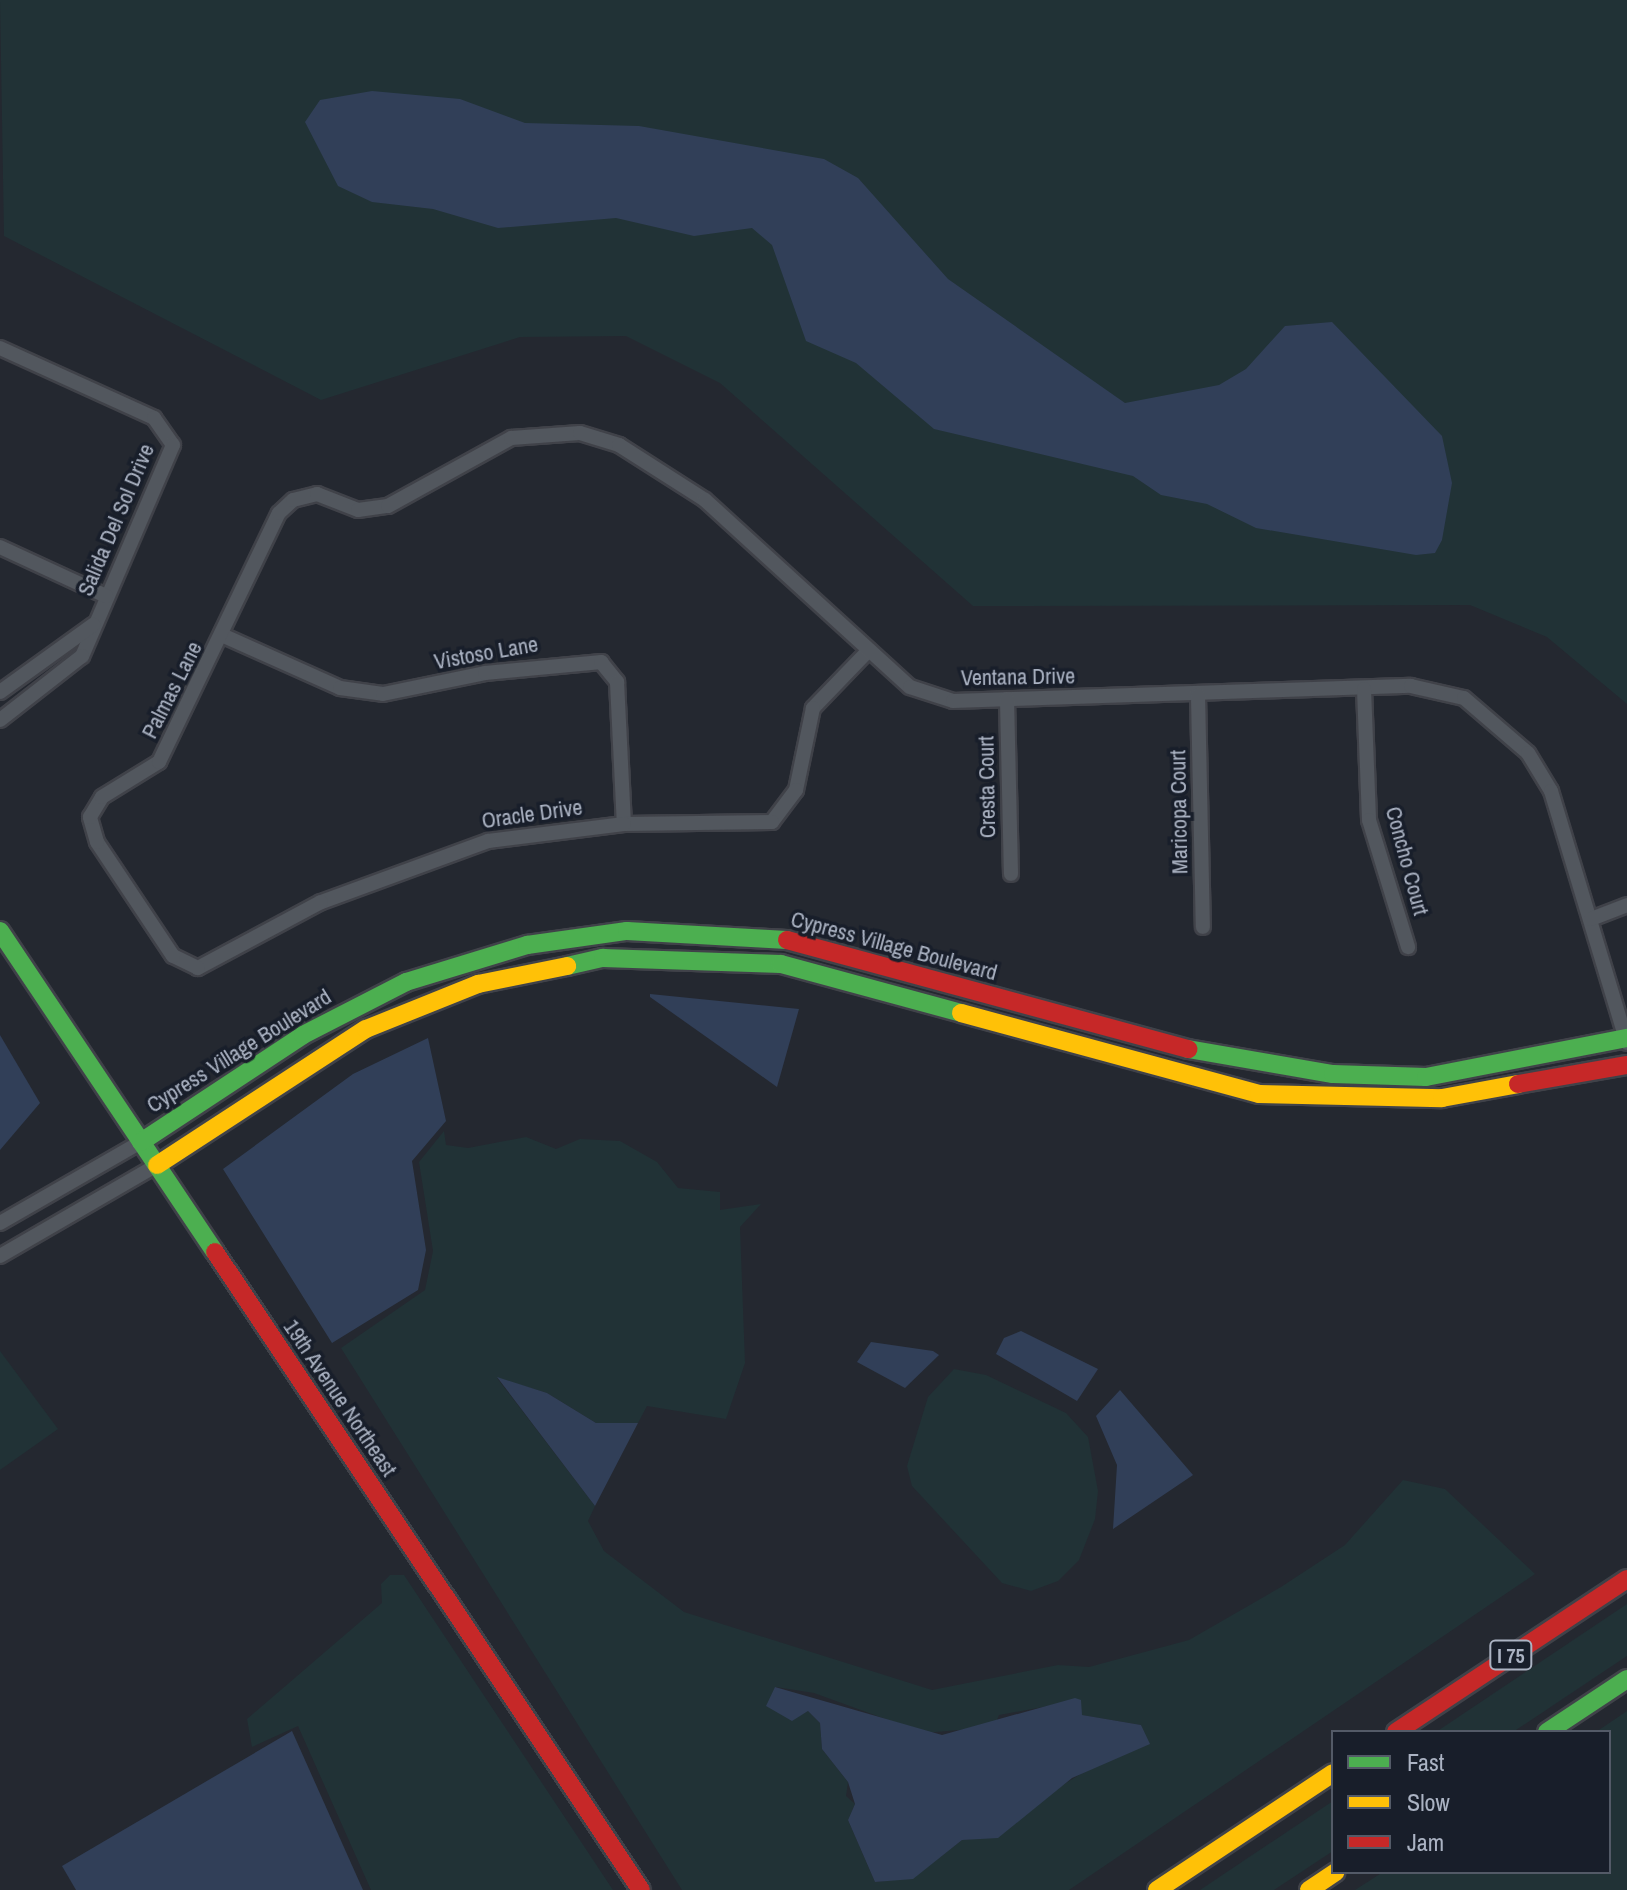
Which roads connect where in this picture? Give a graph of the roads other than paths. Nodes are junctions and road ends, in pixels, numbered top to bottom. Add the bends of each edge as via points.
1 (0, 348) edge
2 (293, 500) joint
3 (0, 547) edge
4 (106, 596) junction
5 (96, 622) junction
6 (224, 636) junction
7 (869, 650) junction
8 (1364, 689) junction
9 (0, 692) edge
10 (1198, 695) junction
11 (1007, 699) junction
12 (3, 713) edge
13 (624, 824) junction
14 (1011, 874) dead end
15 (1627, 905) edge
16 (145, 914) joint
17 (1591, 919) junction
18 (1203, 927) dead end
19 (0, 931) edge
20 (1408, 947) dead end
21 (1627, 1040) edge
22 (1627, 1065) edge
23 (141, 1142) junction
24 (157, 1165) junction
25 (0, 1223) edge
26 (0, 1256) edge
27 (1627, 1579) edge
28 (1627, 1679) edge
29 (1399, 1730) edge
30 (1550, 1730) edge
31 (1331, 1774) edge
32 (1333, 1874) edge
33 (641, 1890) edge
34 (1157, 1890) edge
35 (1309, 1890) edge

1 - 4 street, Salida Del Sol Drive via 154,418 170,435 171,459
2 - 6 street, Palmas Lane via 279,513
2 - 7 street, Ventana Drive via 317,494 358,510 388,506 511,438 580,433 619,445 705,500
3 - 4 street
4 - 5 street, Salida Del Sol Drive
5 - 9 street, Salida Del Sol Drive
5 - 12 street, Salida Del Sol Drive via 82,656
6 - 13 street, Vistoso Lane via 340,688 383,694 485,673 601,662 617,682
6 - 16 street, Palmas Lane via 159,762 102,797 90,817 97,842
7 - 11 street, Ventana Drive via 910,687 953,701
7 - 13 street, Oracle Drive via 813,708 796,790 772,822
8 - 10 street, Ventana Drive
8 - 17 street, Ventana Drive via 1424,689 1464,698 1498,721 1551,791
8 - 20 street, Concho Court via 1369,820
10 - 11 street, Ventana Drive
10 - 18 street, Maricopa Court
11 - 14 street, Cresta Court
13 - 16 street, Oracle Drive via 488,841 406,866 198,968 173,956
15 - 17 street
17 - 21 street, Ventana Drive
19 - 23 main road, 19th Avenue Northeast
21 - 23 main road, Cypress Village Boulevard via 1426,1077 1333,1074 1227,1060 789,940 627,931 527,945 406,982 303,1035
22 - 24 main road via 1442,1098 1259,1094 781,964 603,958 535,968 407,1010 316,1057
23 - 24 main road, 19th Avenue Northeast
23 - 25 street
24 - 26 street
24 - 33 main road, 19th Avenue Northeast
27 - 29 main road, I 75
28 - 30 main road
31 - 34 main road
32 - 35 main road

